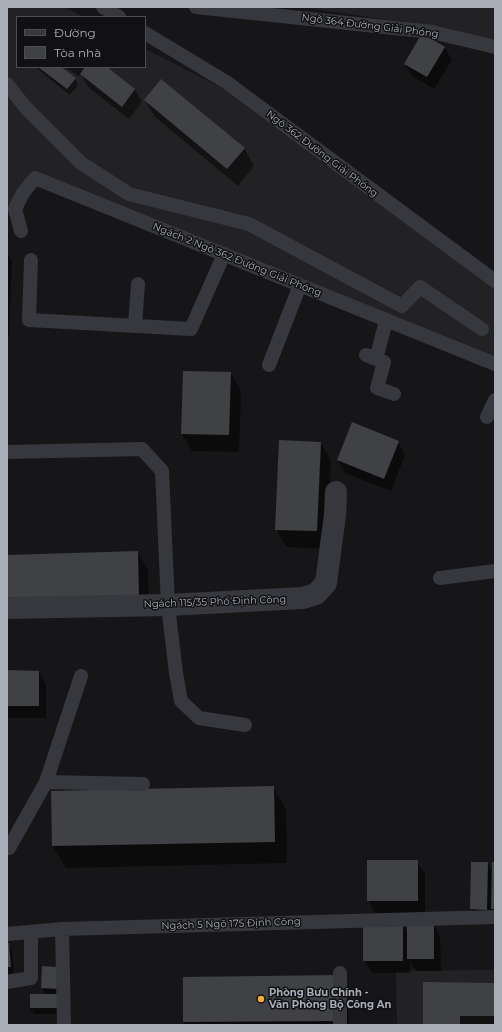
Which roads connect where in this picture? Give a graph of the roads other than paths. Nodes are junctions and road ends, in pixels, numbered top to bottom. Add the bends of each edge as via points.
1 (103, 7) edge
2 (196, 7) edge
3 (118, 16) edge
4 (146, 34) edge
5 (495, 47) edge
6 (7, 84) edge
7 (21, 231) dead end
8 (224, 254) junction
9 (31, 260) dead end
10 (495, 281) edge
11 (138, 284) dead end
12 (300, 285) junction
13 (386, 322) junction
14 (135, 326) junction
15 (482, 329) dead end
16 (495, 364) edge
17 (269, 365) dead end
18 (394, 394) dead end
19 (495, 400) edge
20 (487, 417) dead end
21 (7, 452) edge
22 (336, 492) dead end
23 (495, 571) edge
24 (440, 578) dead end
25 (168, 604) junction
26 (7, 608) edge
27 (81, 676) dead end
28 (245, 725) dead end
29 (46, 782) junction
30 (143, 784) dead end
31 (7, 848) edge
32 (495, 917) edge
33 (62, 929) junction
34 (31, 932) junction
35 (7, 934) edge
36 (340, 973) dead end
37 (7, 982) edge
38 (64, 1025) edge
39 (340, 1025) edge

1 - 3 lane
2 - 5 lane, Ngõ 364 Đường Giải Phóng via 432,32
4 - 10 lane, Ngõ 362 Đường Giải Phóng via 226,82
6 - 15 lane via 26,108 81,164 129,194 249,224 402,306 420,287
7 - 8 lane, Ngách 2 Ngõ 362 Đường Giải Phóng via 15,209 35,178
8 - 12 lane, Ngách 2 Ngõ 362 Đường Giải Phóng
8 - 14 lane via 191,329
9 - 14 lane via 29,320
11 - 14 lane
12 - 13 lane, Ngách 2 Ngõ 362 Đường Giải Phóng
12 - 17 lane
13 - 16 lane, Ngách 2 Ngõ 362 Đường Giải Phóng
13 - 18 lane via 371,357 384,362 377,388
19 - 20 lane
21 - 25 lane via 142,449 162,471
22 - 25 street, Ngách 115/35 Phố Định Công via 326,583 316,594 303,598
23 - 24 lane
25 - 26 street, Ngách 115/35 Phố Định Công
25 - 28 lane via 181,701 199,718
27 - 29 lane
29 - 30 lane
29 - 31 lane
32 - 33 lane, Ngách 5 Ngõ 175 Định Công
33 - 34 lane, Ngách 5 Ngõ 175 Định Công
33 - 38 lane
34 - 35 lane, Ngách 5 Ngõ 175 Định Công
34 - 37 lane via 31,978
36 - 39 lane

